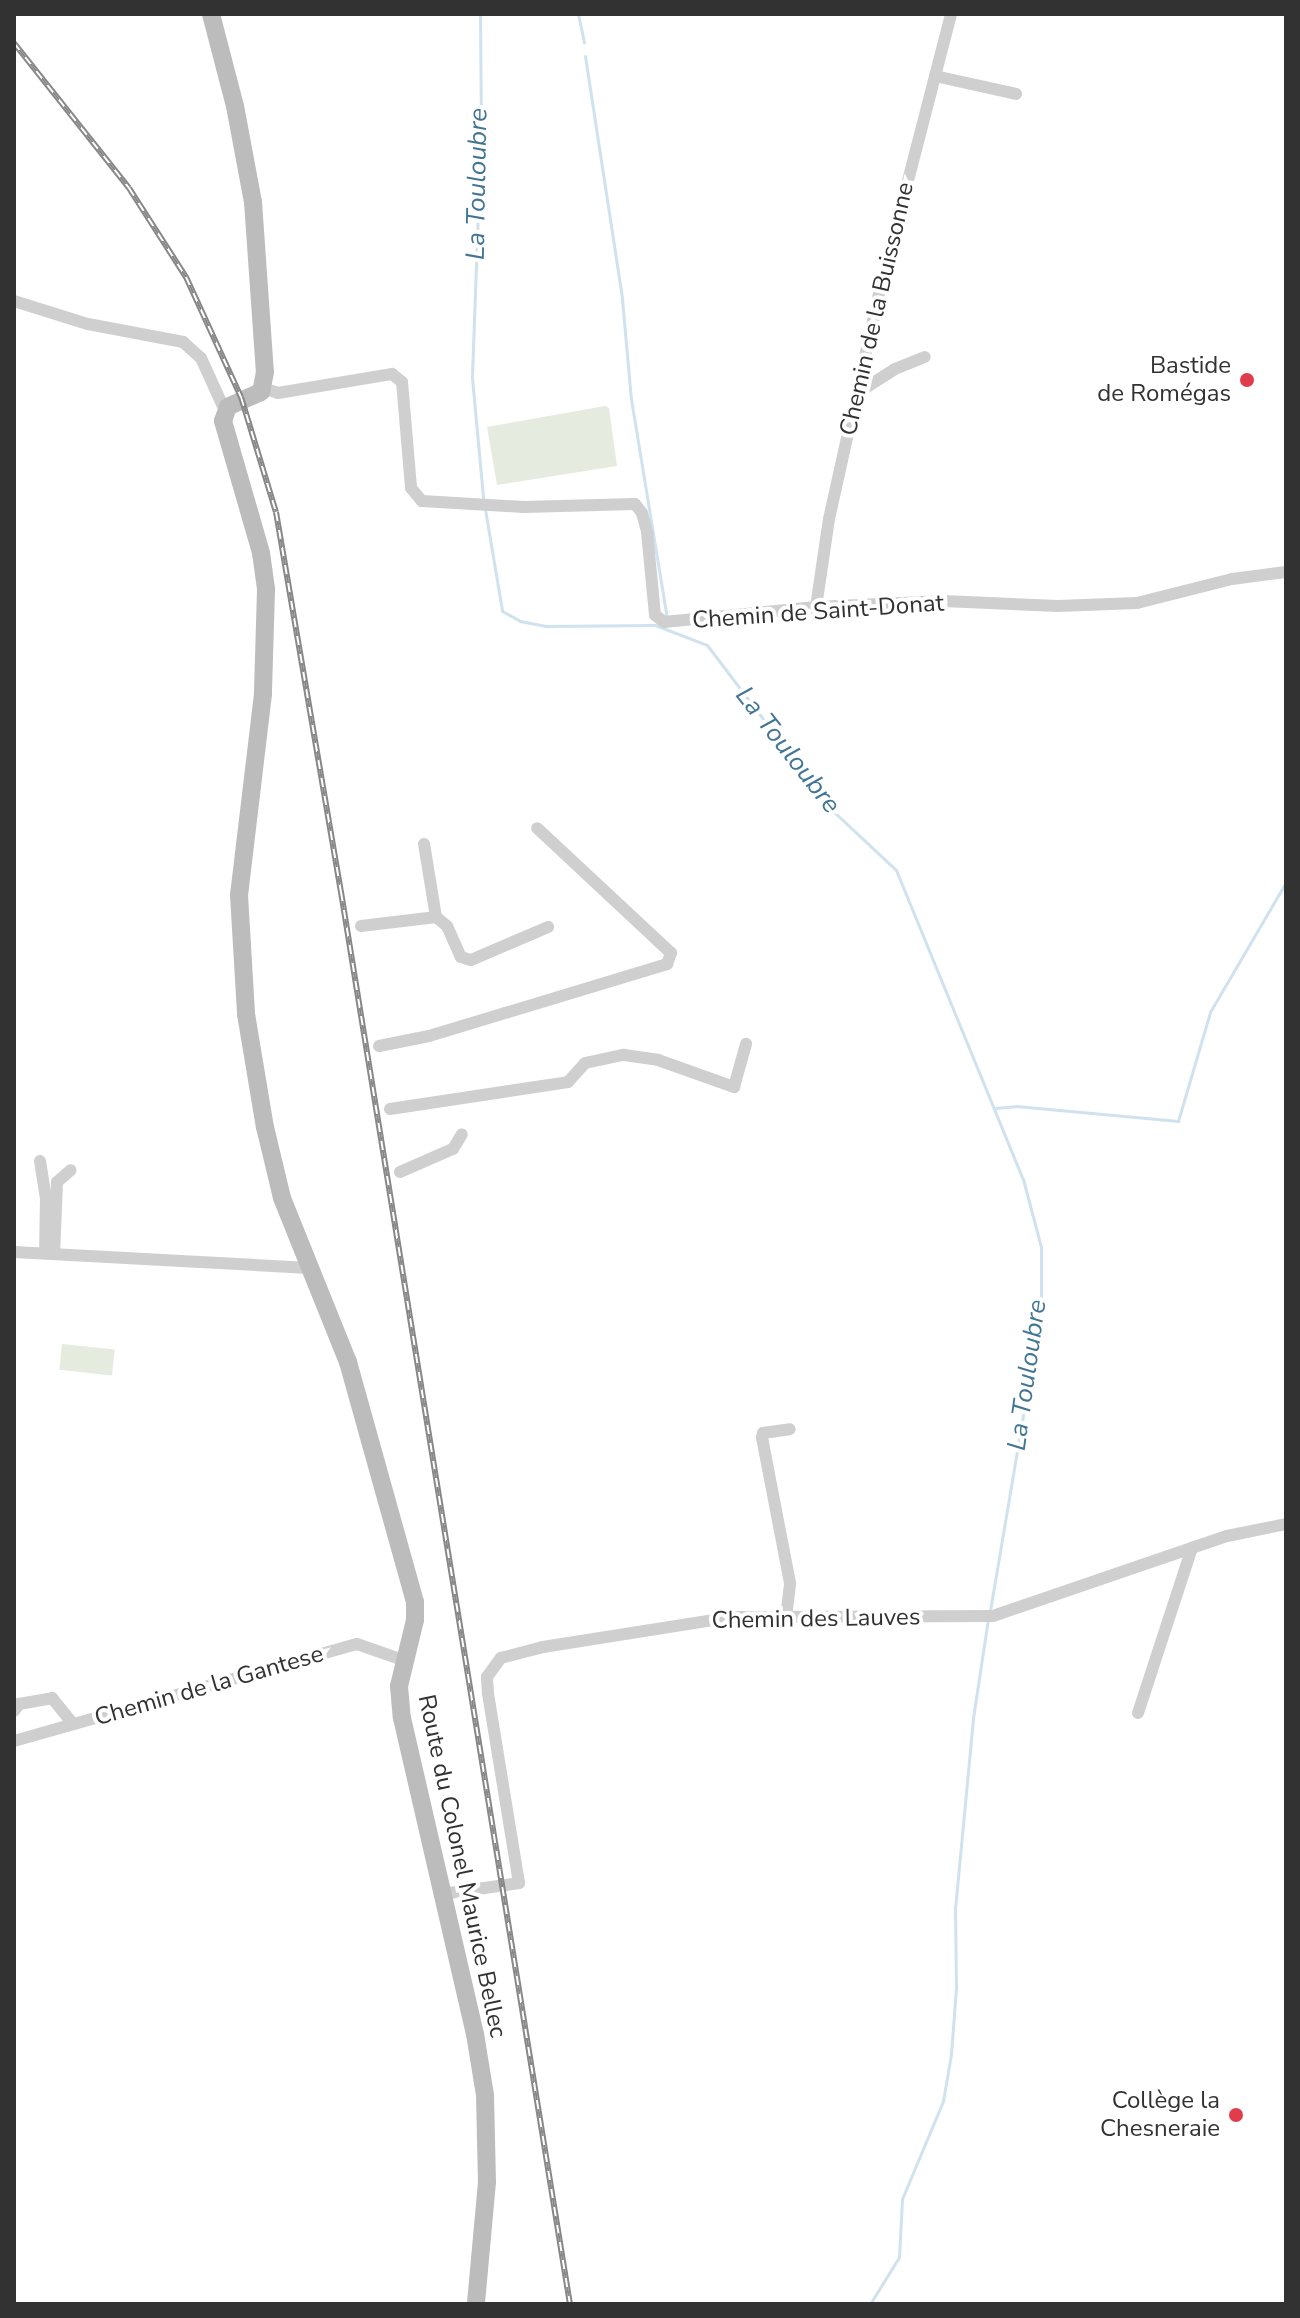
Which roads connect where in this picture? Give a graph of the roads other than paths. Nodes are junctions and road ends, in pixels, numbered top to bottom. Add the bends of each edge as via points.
1 (211, 14) edge
2 (951, 14) edge
3 (935, 76) junction
4 (1016, 94) dead end
5 (14, 301) edge
6 (925, 357) dead end
7 (263, 388) junction
8 (856, 394) junction
9 (225, 411) junction
10 (1286, 572) edge
11 (816, 607) junction
12 (537, 828) dead end
13 (424, 844) dead end
14 (436, 917) junction
15 (361, 926) dead end
16 (548, 927) dead end
17 (746, 1044) dead end
18 (379, 1046) dead end
19 (390, 1109) dead end
20 (462, 1134) dead end
21 (40, 1161) dead end
22 (71, 1170) dead end
23 (400, 1172) dead end
24 (14, 1252) edge
25 (50, 1254) junction
26 (309, 1268) junction
27 (790, 1429) dead end
28 (1286, 1524) edge
29 (1192, 1548) junction
30 (786, 1617) junction
31 (403, 1660) junction
32 (14, 1711) edge
33 (1138, 1713) dead end
34 (73, 1724) junction
35 (14, 1741) edge
36 (442, 1894) junction
37 (476, 2304) edge

1 - 7 main road via 253,202
2 - 3 street, Chemin de la Buissonne
3 - 4 street
3 - 8 street, Chemin de la Buissonne
5 - 9 street via 88,324 183,342 201,358
6 - 8 street
7 - 9 main road
7 - 11 street, Chemin de Saint-Donat via 278,393 392,374 402,382 411,488 422,501 524,507 635,504 647,532 655,615 664,622
8 - 11 street, Chemin de la Buissonne
9 - 26 main road, Route du Colonel Maurice Bellec via 223,421 261,553 266,590 264,683 239,895 243,987 275,1174
10 - 11 street, Chemin de Saint-Donat via 1232,579 1137,603 943,601
12 - 18 street via 671,953 667,964 429,1036
13 - 14 street
14 - 15 street
14 - 16 street via 447,926 461,957 471,960
17 - 19 street via 734,1087 658,1060 624,1055 585,1063 568,1082
20 - 23 street via 453,1149
21 - 25 street
22 - 25 street via 57,1182
24 - 25 street
25 - 26 street
26 - 31 main road, Route du Colonel Maurice Bellec via 348,1362 413,1591 416,1612
27 - 30 street via 763,1433 762,1438 790,1583
28 - 29 street, Chemin des Lauves
29 - 30 street, Chemin des Lauves via 988,1616
29 - 33 street
30 - 36 street, Chemin des Lauves via 732,1617 501,1658 487,1677 488,1693 519,1883
31 - 34 street, Chemin de la Gantese via 357,1644
31 - 36 main road, Route du Colonel Maurice Bellec via 402,1718
32 - 34 street via 19,1704 52,1698
34 - 35 street, Chemin de la Gantese
36 - 37 main road, Route du Colonel Maurice Bellec via 485,2095 487,2182

